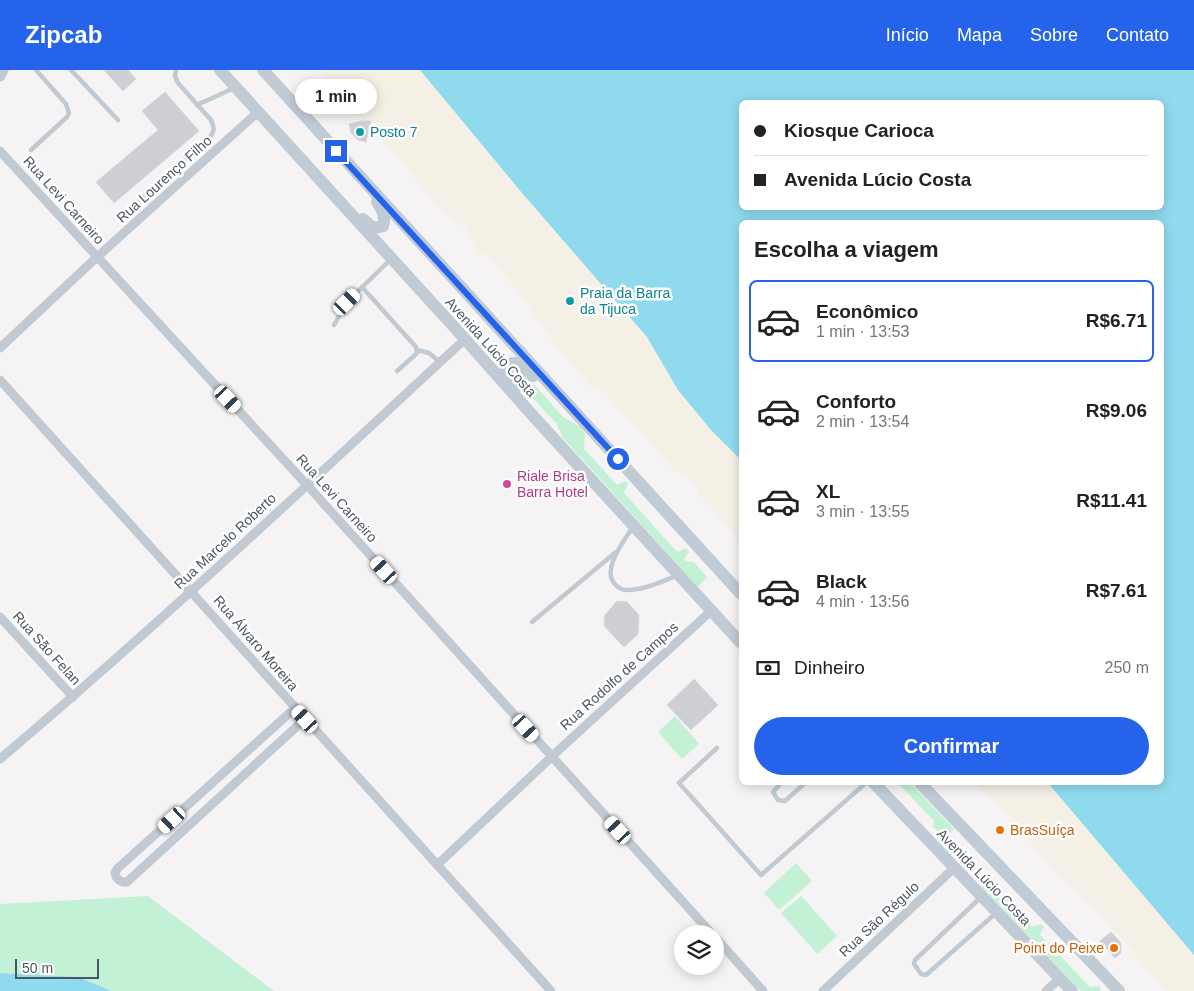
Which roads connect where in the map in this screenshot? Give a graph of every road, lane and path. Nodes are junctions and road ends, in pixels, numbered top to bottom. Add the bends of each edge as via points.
1 (3, 70) edge
2 (36, 70) edge
3 (71, 70) edge
4 (176, 70) edge
5 (220, 70) edge
6 (263, 70) edge
7 (0, 76) edge
8 (236, 87) junction
9 (197, 105) junction
10 (258, 112) junction
11 (118, 120) dead end
12 (31, 150) dead end
13 (0, 151) edge
14 (361, 179) junction
15 (337, 199) junction
16 (123, 216) dead end
17 (97, 257) junction
18 (391, 259) junction
19 (362, 287) junction
20 (334, 325) dead end
21 (466, 339) junction
22 (0, 348) edge
23 (417, 350) junction
24 (440, 362) junction
25 (397, 371) dead end
26 (0, 380) edge
27 (566, 402) junction
28 (534, 417) junction
29 (307, 485) junction
30 (634, 526) junction
31 (617, 551) junction
32 (678, 575) junction
33 (192, 591) junction
34 (739, 592) edge
35 (711, 612) junction
36 (0, 617) edge
37 (532, 622) dead end
38 (739, 641) edge
39 (73, 697) junction
40 (295, 708) junction
41 (305, 719) junction
42 (717, 748) dead end
43 (552, 756) junction
44 (0, 759) edge
45 (779, 785) edge
46 (802, 785) edge
47 (864, 785) edge
48 (876, 785) edge
49 (923, 785) edge
50 (437, 865) junction
51 (954, 868) junction
52 (982, 897) junction
53 (997, 912) junction
54 (704, 925) edge
55 (724, 947) edge
56 (1060, 978) junction
57 (551, 991) edge
58 (763, 991) edge
59 (823, 991) edge
60 (1046, 991) edge
61 (1072, 991) edge
62 (1118, 991) edge

1 - 7 street
2 - 12 lane via 66,104 69,113
3 - 11 lane
4 - 9 lane via 178,83
5 - 8 main road, Avenida Lúcio Costa
6 - 14 main road, Avenida Lúcio Costa
8 - 9 lane
8 - 10 main road, Avenida Lúcio Costa
9 - 16 lane via 214,126 212,135
10 - 15 main road, Avenida Lúcio Costa
10 - 17 street, Rua Lourenço Filho
13 - 17 street, Rua Levi Carneiro
14 - 15 main road via 383,213 383,226 373,228
14 - 27 main road, Avenida Lúcio Costa
15 - 18 main road, Avenida Lúcio Costa
17 - 22 street, Rua Lourenço Filho
17 - 29 street, Rua Levi Carneiro
18 - 19 lane
18 - 21 main road, Avenida Lúcio Costa
19 - 20 lane via 344,305
19 - 23 lane
21 - 24 street, Rua Marcelo Roberto
21 - 28 main road, Avenida Lúcio Costa
23 - 24 lane via 429,353
23 - 25 lane
24 - 29 street, Rua Marcelo Roberto
26 - 33 street, Rua Álvaro Moreira
27 - 28 main road via 514,362 506,369 507,374
27 - 34 main road, Avenida Lúcio Costa
28 - 30 main road, Avenida Lúcio Costa
29 - 33 street, Rua Marcelo Roberto
29 - 43 street, Rua Levi Carneiro
30 - 31 lane
30 - 32 main road, Avenida Lúcio Costa
31 - 32 lane via 610,570 612,581 618,587 626,590 645,588
31 - 37 lane
32 - 35 main road, Avenida Lúcio Costa
33 - 39 street, Rua Marcelo Roberto
33 - 40 street, Rua Álvaro Moreira
35 - 38 main road, Avenida Lúcio Costa
35 - 43 street, Rua Rodolfo de Campos
36 - 39 street, Rua São Felan
39 - 44 street, Rua Marcelo Roberto
40 - 41 street, Rua Álvaro Moreira
40 - 41 street via 117,869 118,879 130,880
41 - 50 street, Rua Álvaro Moreira
42 - 47 lane via 679,783 761,875
43 - 50 street, Rua Rodolfo de Campos
43 - 54 street, Rua Levi Carneiro
45 - 46 lane via 773,792 778,800 785,801
48 - 51 main road, Avenida Lúcio Costa
49 - 62 main road, Avenida Lúcio Costa
50 - 57 street, Rua Álvaro Moreira
51 - 52 main road, Avenida Lúcio Costa
51 - 59 street, Rua São Régulo
52 - 53 main road, Avenida Lúcio Costa
52 - 53 lane via 915,960 921,974 926,975
53 - 56 main road, Avenida Lúcio Costa
55 - 58 street
56 - 60 street
56 - 61 main road, Avenida Lúcio Costa

